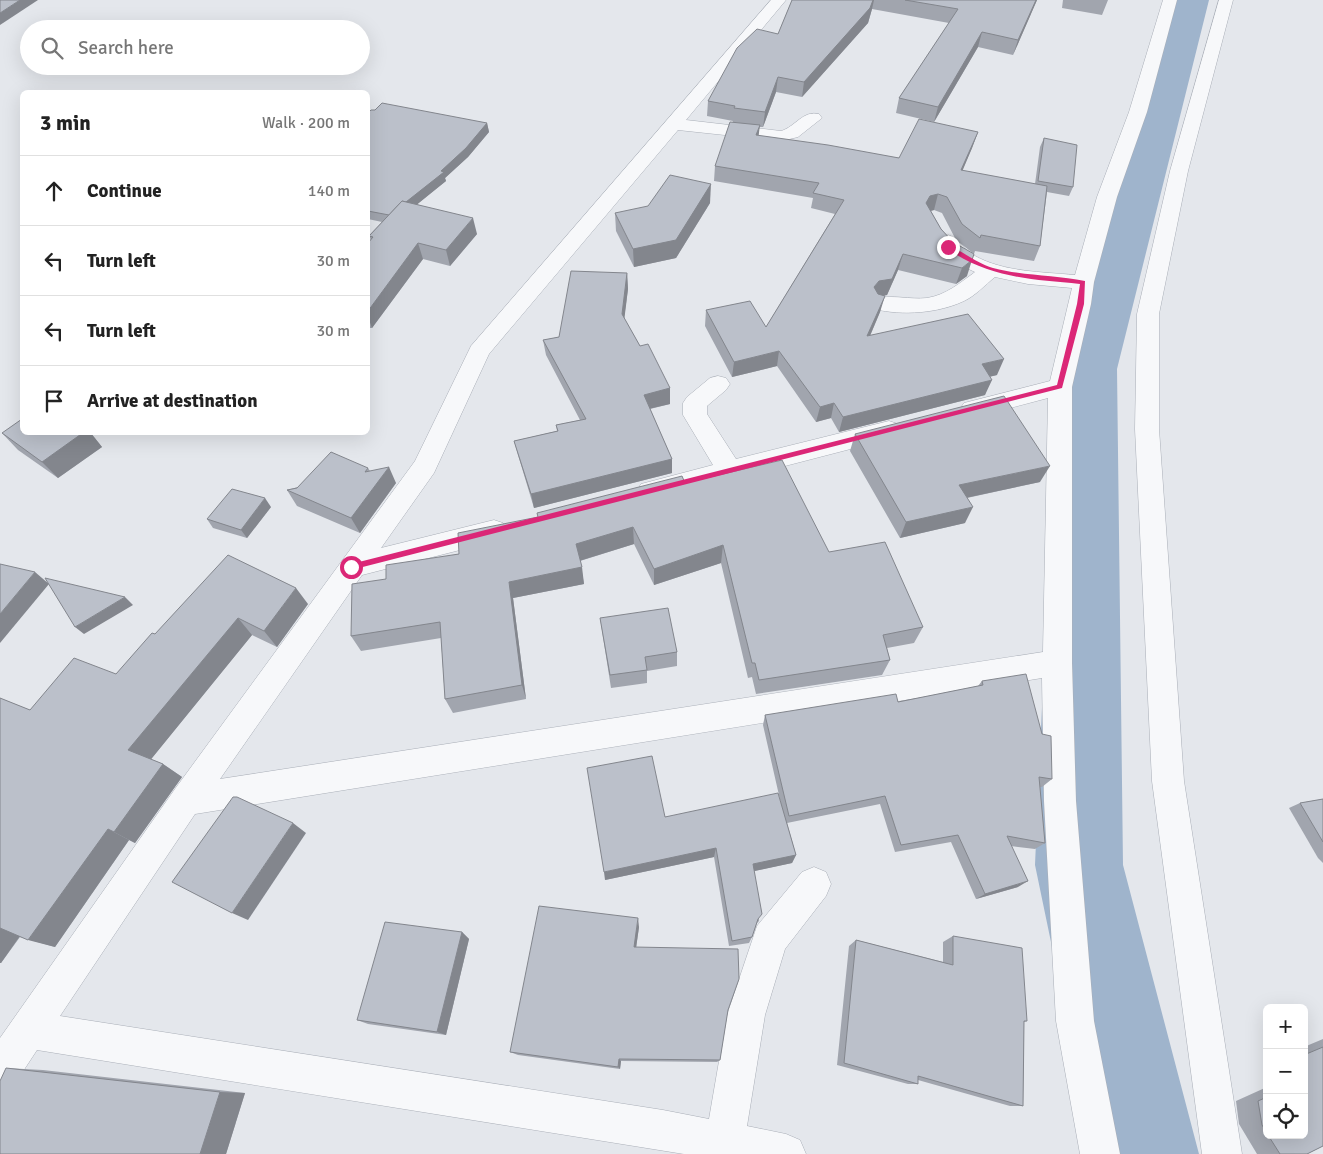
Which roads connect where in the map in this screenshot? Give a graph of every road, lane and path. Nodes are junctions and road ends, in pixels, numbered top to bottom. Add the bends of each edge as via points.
1 (779, 0) edge
2 (1170, 0) edge
3 (1226, 0) edge
4 (813, 118) dead end
5 (675, 124) junction
6 (937, 226) edge
7 (991, 270) junction
8 (1083, 282) junction
9 (883, 304) edge
10 (718, 384) dead end
11 (1060, 386) junction
12 (947, 415) edge
13 (909, 425) edge
14 (730, 471) junction
15 (626, 497) edge
16 (512, 526) edge
17 (351, 567) junction
18 (1057, 663) junction
19 (186, 800) junction
20 (814, 884) dead end
21 (30, 1030) junction
22 (0, 1071) edge
23 (725, 1143) junction
24 (786, 1154) edge
25 (1100, 1154) edge
26 (1222, 1154) edge

1 - 5 street
2 - 8 street
3 - 26 street via 1179,171 1148,314 1147,429 1168,781
4 - 5 street via 792,133 781,136
5 - 17 street via 479,350 425,466
6 - 7 street via 948,247
7 - 8 street
7 - 9 street via 957,296 928,305
8 - 11 street
10 - 14 street via 695,403 695,415
11 - 12 street
11 - 18 street
13 - 14 street
14 - 15 street
16 - 17 street
17 - 19 street
18 - 19 street
18 - 25 street via 1060,801 1076,1021
19 - 21 street
20 - 23 street via 770,939 746,1015
21 - 22 street
21 - 23 street via 663,1130
23 - 24 street

